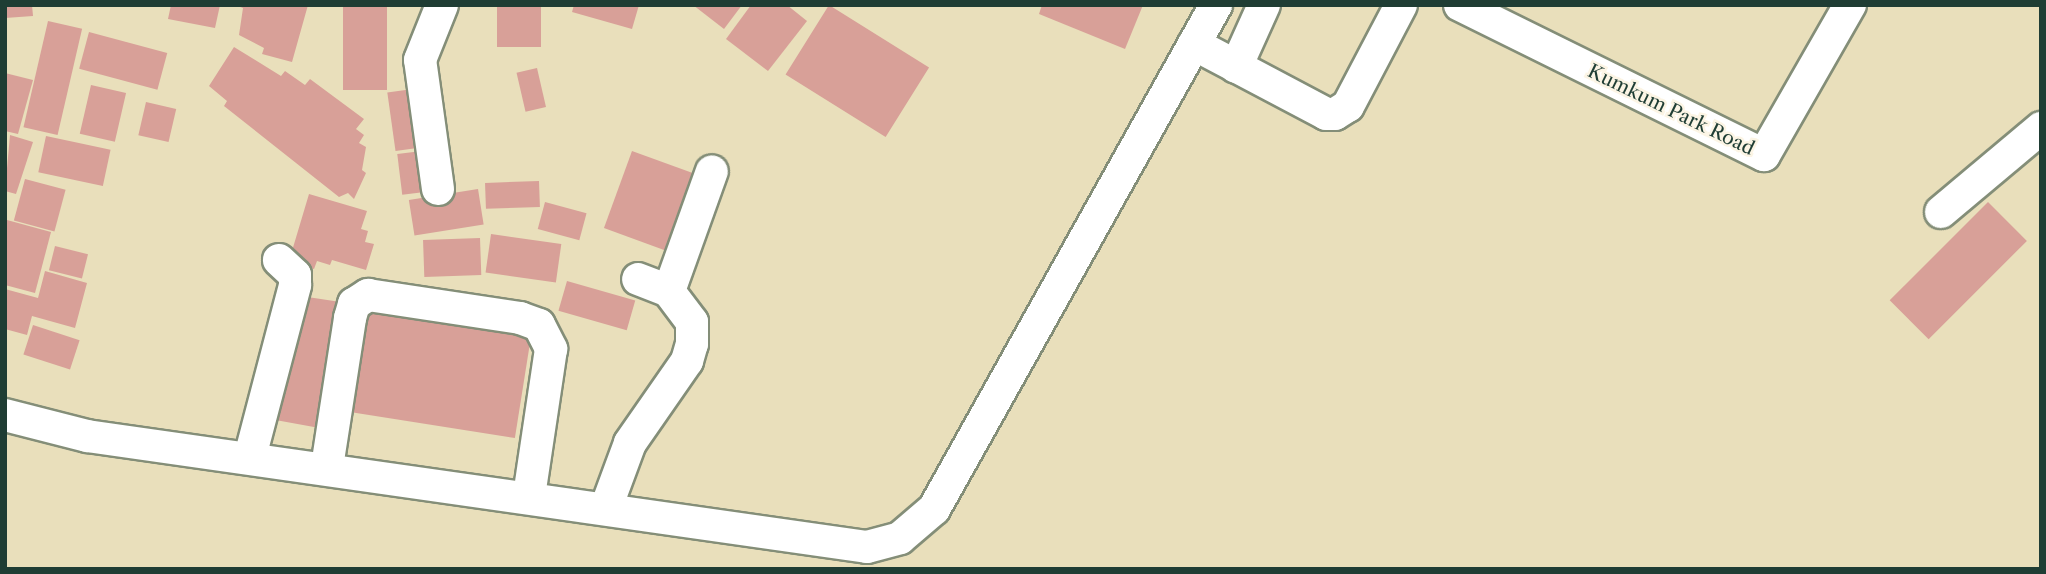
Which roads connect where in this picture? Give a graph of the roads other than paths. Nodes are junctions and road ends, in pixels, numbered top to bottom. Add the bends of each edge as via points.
1 (442, 5) edge
2 (1216, 5) edge
3 (1264, 5) edge
4 (1460, 5) edge
5 (1850, 5) edge
6 (1395, 7) edge
7 (1499, 14) edge
8 (1194, 44) junction
9 (1236, 67) junction
10 (2041, 128) edge
11 (712, 171) dead end
12 (438, 189) dead end
13 (1941, 212) dead end
14 (279, 260) dead end
15 (638, 279) dead end
16 (669, 291) junction
17 (5, 415) edge
18 (250, 457) junction
19 (327, 467) junction
20 (529, 496) junction
21 (606, 508) junction

1 - 12 street via 420,60
2 - 8 street
3 - 9 street
4 - 7 street, Kumkum Park Road
5 - 7 street, Kumkum Park Road via 1764,155
6 - 9 street via 1348,106 1335,114 1326,114
8 - 9 street
8 - 21 street via 934,509 921,523 900,538 867,547
10 - 13 street
11 - 16 street
14 - 18 street via 295,275 295,285
15 - 16 street
16 - 21 street via 692,322 687,361 630,443
17 - 18 street via 87,436
18 - 19 street
19 - 20 street
19 - 20 street via 350,318 354,304 368,295 520,318 539,325 551,349
20 - 21 street

